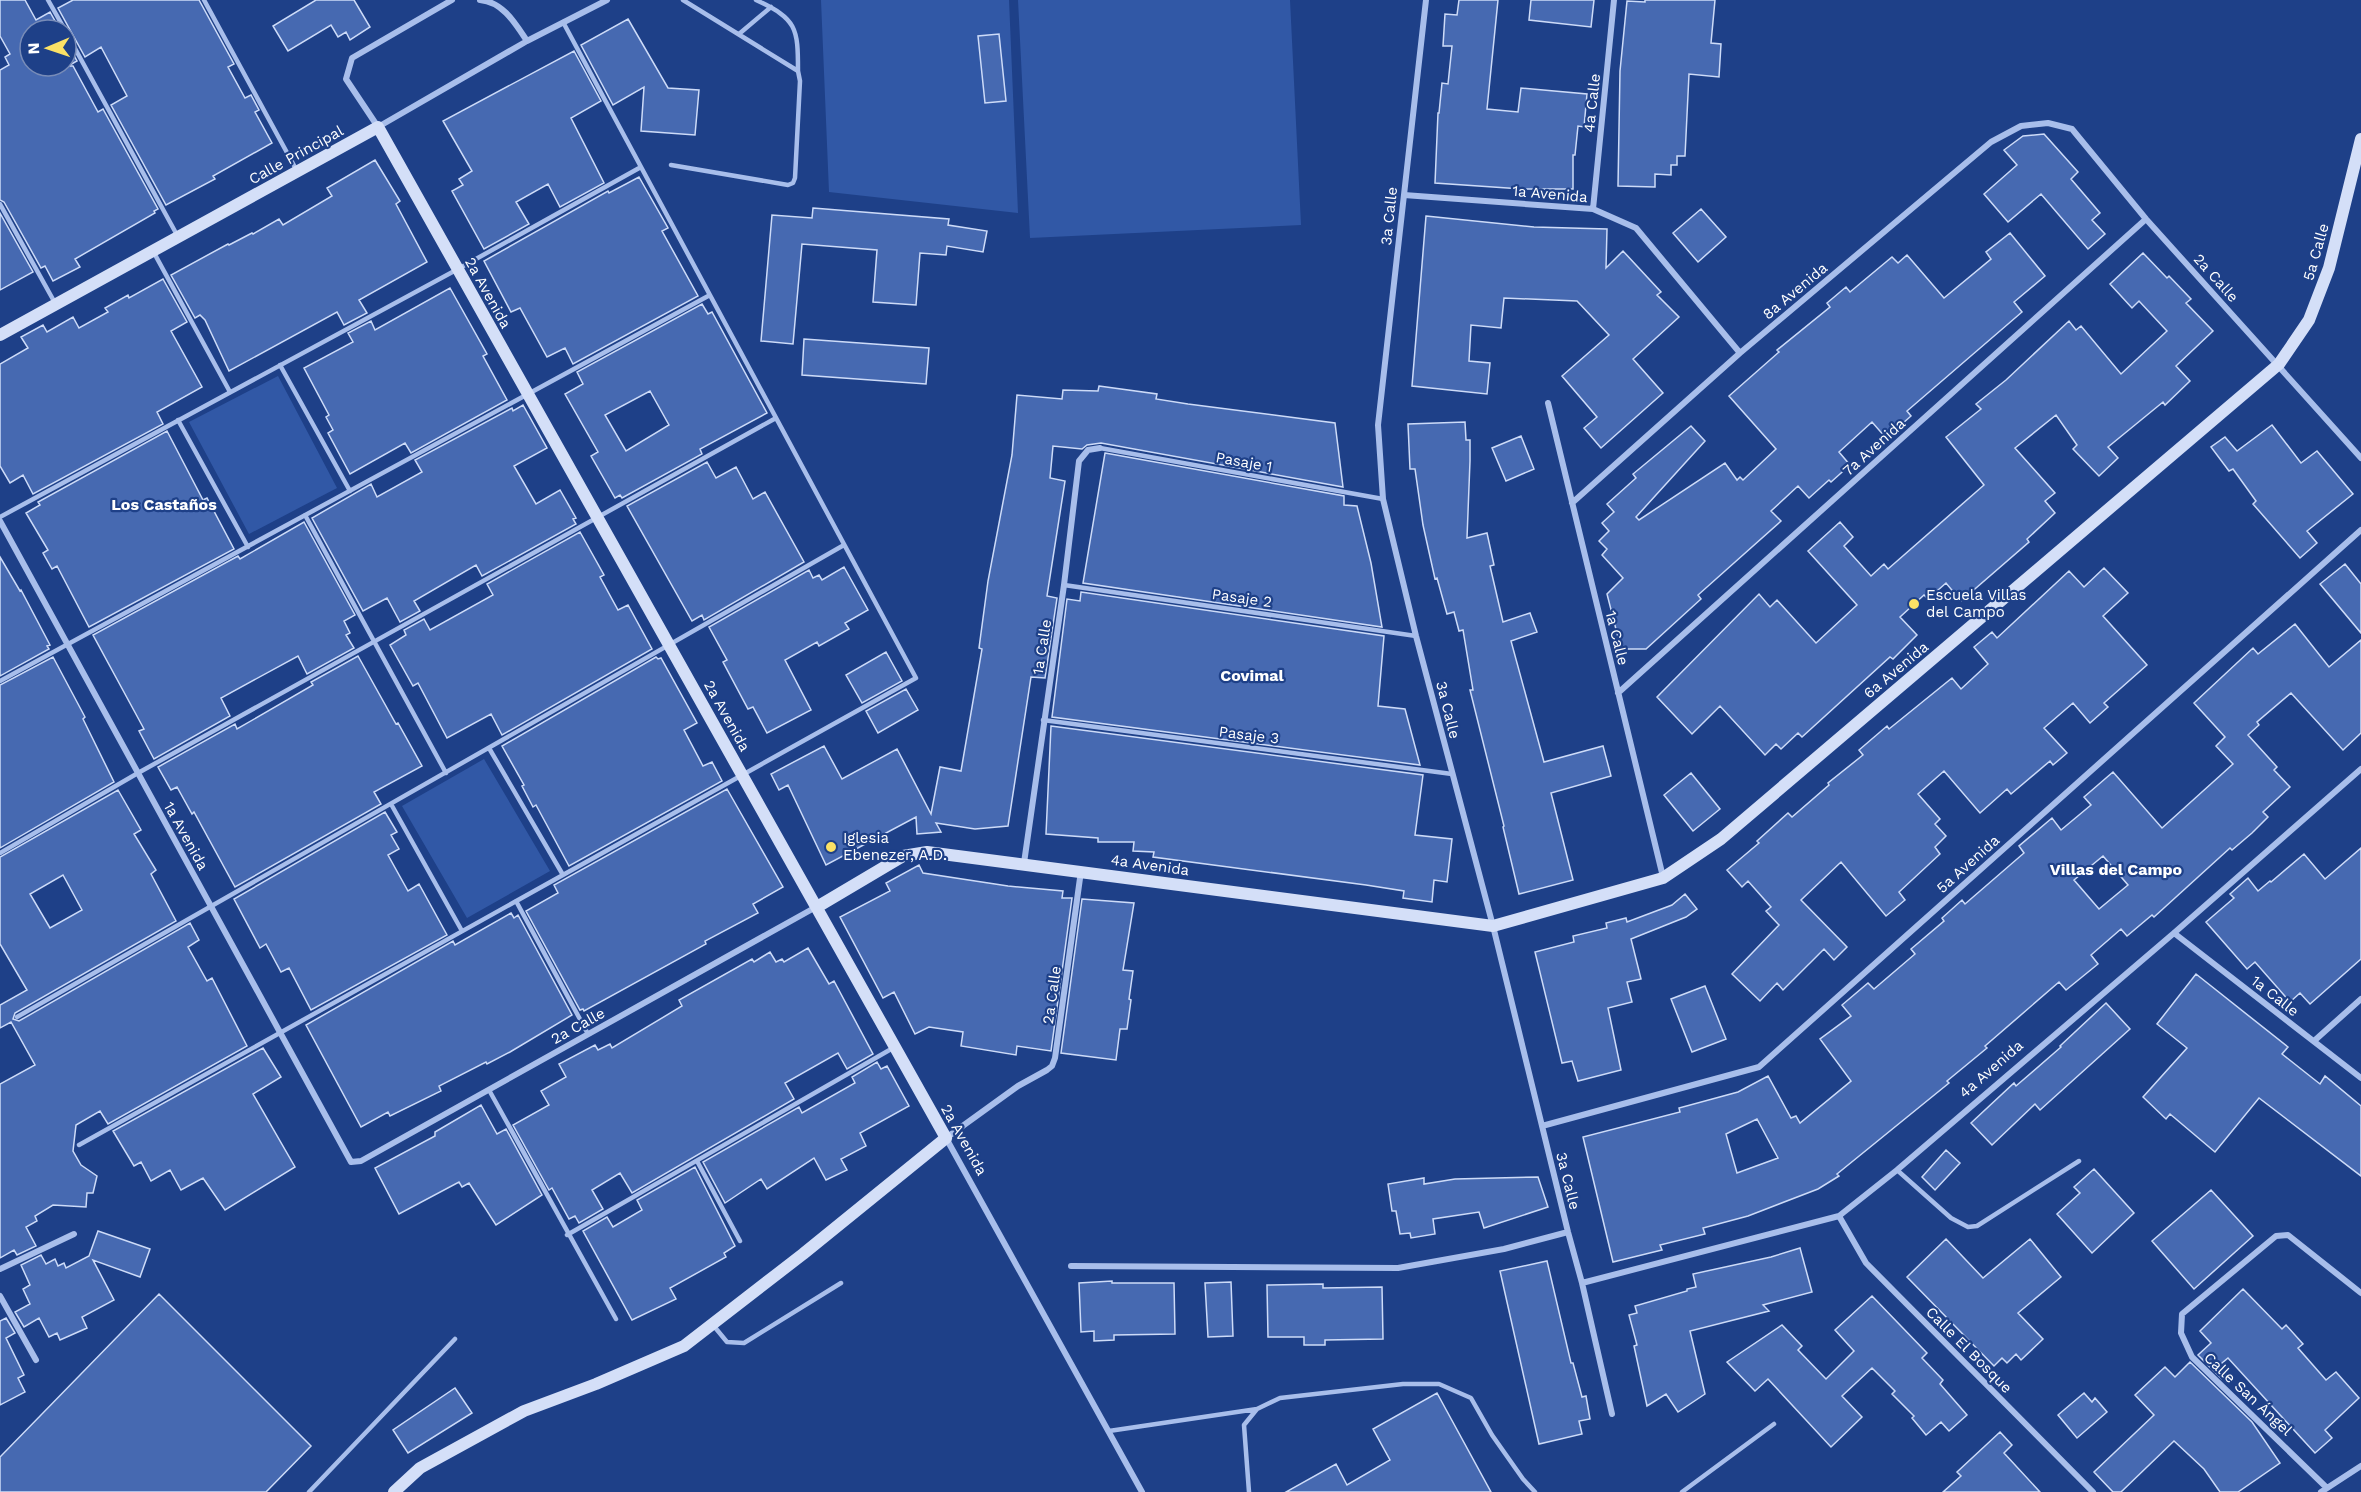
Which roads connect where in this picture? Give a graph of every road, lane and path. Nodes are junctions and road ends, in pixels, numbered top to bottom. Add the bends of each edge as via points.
1 (48, 0) edge
2 (204, 0) edge
3 (452, 0) edge
4 (480, 0) edge
5 (607, 0) edge
6 (686, 0) edge
7 (756, 0) edge
8 (1426, 0) edge
9 (1614, 0) edge
10 (771, 7) junction
11 (58, 18) edge
12 (563, 22) junction
13 (739, 34) junction
14 (526, 41) junction
15 (78, 55) edge
16 (798, 71) junction
17 (2048, 123) joint
18 (378, 127) junction
19 (2361, 140) edge
20 (671, 165) dead end
21 (641, 167) junction
22 (297, 171) junction
23 (1404, 195) junction
24 (0, 204) edge
25 (1593, 209) junction
26 (2146, 219) junction
27 (178, 237) junction
28 (153, 251) junction
29 (458, 269) junction
30 (710, 295) junction
31 (55, 303) junction
32 (0, 335) edge
33 (1740, 353) junction
34 (2279, 364) junction
35 (280, 365) junction
36 (231, 392) junction
37 (528, 394) junction
38 (1548, 404) dead end
39 (776, 418) junction
40 (178, 420) junction
41 (1100, 448) joint
42 (2361, 458) edge
43 (350, 491) junction
44 (1383, 499) junction
45 (1572, 503) junction
46 (305, 515) junction
47 (597, 517) junction
48 (0, 519) edge
49 (2361, 530) edge
50 (844, 545) junction
51 (248, 546) junction
52 (1064, 585) junction
53 (1416, 636) junction
54 (374, 642) junction
55 (68, 644) junction
56 (669, 645) junction
57 (0, 681) edge
58 (1618, 693) junction
59 (1043, 720) junction
60 (489, 748) junction
61 (2361, 769) edge
62 (138, 773) junction
63 (446, 773) junction
64 (1452, 774) junction
65 (742, 775) junction
66 (391, 804) junction
67 (0, 853) edge
68 (1024, 863) junction
69 (1081, 871) junction
70 (563, 875) junction
71 (1663, 878) junction
72 (516, 901) junction
73 (211, 907) junction
74 (817, 907) junction
75 (1493, 926) junction
76 (462, 931) junction
77 (2174, 933) junction
78 (2361, 999) edge
79 (17, 1017) dead end
80 (280, 1033) junction
81 (588, 1034) junction
82 (2314, 1041) junction
83 (895, 1047) junction
84 (2361, 1078) edge
85 (489, 1090) junction
86 (1542, 1126) junction
87 (946, 1137) junction
88 (79, 1145) dead end
89 (697, 1161) junction
90 (2079, 1161) dead end
91 (351, 1162) joint
92 (1897, 1170) junction
93 (1839, 1216) junction
94 (1568, 1232) junction
95 (75, 1234) dead end
96 (567, 1235) junction
97 (740, 1241) dead end
98 (1071, 1266) dead end
99 (0, 1269) edge
100 (841, 1282) dead end
101 (1582, 1283) junction
102 (2361, 1293) edge
103 (0, 1296) edge
104 (616, 1319) dead end
105 (712, 1323) junction
106 (455, 1339) dead end
107 (36, 1360) dead end
108 (1257, 1409) junction
109 (1612, 1414) dead end
110 (1773, 1424) dead end
111 (1109, 1431) junction
112 (2361, 1466) edge
113 (2324, 1490) edge
114 (309, 1492) edge
115 (394, 1492) edge
116 (1142, 1492) edge
117 (1249, 1492) edge
118 (1535, 1492) edge
119 (1682, 1492) edge
120 (2093, 1492) edge

1 - 11 lane
2 - 22 lane
3 - 18 street, 2a Avenida via 352,58 346,79
4 - 14 street via 493,1 500,7 513,19
5 - 12 street, Calle Principal
6 - 13 lane
7 - 10 lane
8 - 23 street, 3a Calle
9 - 25 street, 4a Calle
10 - 13 lane
10 - 16 lane via 790,20 798,38
12 - 14 street, Calle Principal
12 - 21 lane
13 - 16 lane
14 - 18 street, Calle Principal
15 - 27 lane
16 - 20 lane via 793,183
17 - 26 street, 2a Calle via 2072,129
17 - 33 street, 8a Avenida via 2021,126 1991,142
18 - 22 street, Calle Principal
18 - 29 street, 2a Avenida
19 - 34 street, 5a Calle via 2329,268 2309,320
21 - 29 lane
21 - 30 lane
22 - 27 street, Calle Principal
23 - 25 street, 1a Avenida
23 - 44 street, 3a Calle via 1378,424
24 - 31 lane
25 - 33 street, 1a Avenida via 1636,228
26 - 34 street, 2a Calle
26 - 58 street, 7a Avenida
27 - 28 street, Calle Principal
28 - 31 street, Calle Principal
28 - 36 lane
29 - 35 lane
29 - 37 street, 2a Avenida
30 - 37 lane
30 - 39 lane
31 - 32 street, Calle Principal
33 - 45 street, 8a Avenida
34 - 42 street, 2a Calle
34 - 71 street, 6a Avenida via 1721,839
35 - 36 lane
35 - 43 lane
36 - 40 lane
37 - 43 lane
37 - 47 street, 2a Avenida
38 - 45 street, 1a Calle
39 - 47 lane
39 - 50 lane
40 - 48 lane
40 - 51 lane
41 - 44 lane, Pasaje 1
41 - 52 street, 1a Calle via 1088,450 1079,461
43 - 46 lane
44 - 53 street, 3a Calle
45 - 58 street, 1a Calle
46 - 51 lane
46 - 54 lane
47 - 54 lane
47 - 56 street, 2a Avenida
48 - 55 street, 1a Avenida
49 - 86 street, 5a Avenida via 1759,1067
50 - 56 lane
50 - 65 lane via 916,678
51 - 55 lane
52 - 53 lane, Pasaje 2
52 - 59 street, 1a Calle
53 - 64 street, 3a Calle
54 - 62 lane
54 - 63 lane
55 - 57 lane
55 - 62 street, 1a Avenida
56 - 60 lane
56 - 65 street, 2a Avenida
58 - 71 street, 1a Calle
59 - 64 lane, Pasaje 3
59 - 68 street, 1a Calle
60 - 63 lane
60 - 70 lane
61 - 77 street, 4a Avenida
62 - 67 lane
62 - 73 street, 1a Avenida
63 - 66 lane
64 - 75 street, 3a Calle
65 - 70 lane
65 - 74 street, 2a Avenida
66 - 73 lane
66 - 76 lane
68 - 69 street, 4a Avenida
68 - 74 street, 4a Avenida via 935,852 910,854
69 - 75 street, 4a Avenida
69 - 87 street, 2a Calle via 1052,1066
70 - 72 lane
71 - 75 street, 6a Avenida
72 - 76 lane
72 - 81 lane
73 - 79 lane
73 - 80 street, 1a Avenida
74 - 81 street, 2a Calle
74 - 83 street, 2a Avenida
75 - 86 street, 3a Calle
76 - 80 lane
77 - 82 street, 1a Calle
77 - 92 street, 4a Avenida
78 - 82 street
80 - 88 lane
80 - 91 street, 1a Avenida
81 - 85 street, 2a Calle
82 - 84 street, 1a Calle
83 - 87 street, 2a Avenida
83 - 89 lane
85 - 91 street, 2a Calle via 361,1161
85 - 96 lane
86 - 94 street, 3a Calle
87 - 105 street
87 - 111 street, 2a Avenida
89 - 96 lane
89 - 97 lane
90 - 92 lane via 1977,1226 1968,1227 1951,1218
92 - 93 street, 4a Avenida
93 - 101 street, 4a Avenida
93 - 120 street, Calle El Bosque via 1866,1263
94 - 98 street via 1504,1249 1398,1268
94 - 101 street, 3a Calle
95 - 99 street
96 - 104 lane
100 - 105 lane via 744,1343 727,1342
101 - 109 street, 3a Calle
102 - 113 street, Calle San Ángel via 2288,1235 2276,1236 2182,1314 2181,1333 2192,1357
103 - 107 street
105 - 115 street via 684,1346 524,1411 420,1468
106 - 114 lane
108 - 111 lane
108 - 117 lane via 1244,1425
108 - 118 lane via 1280,1398 1403,1384 1439,1384 1470,1398
110 - 119 lane
111 - 116 street, 2a Avenida
112 - 113 street

